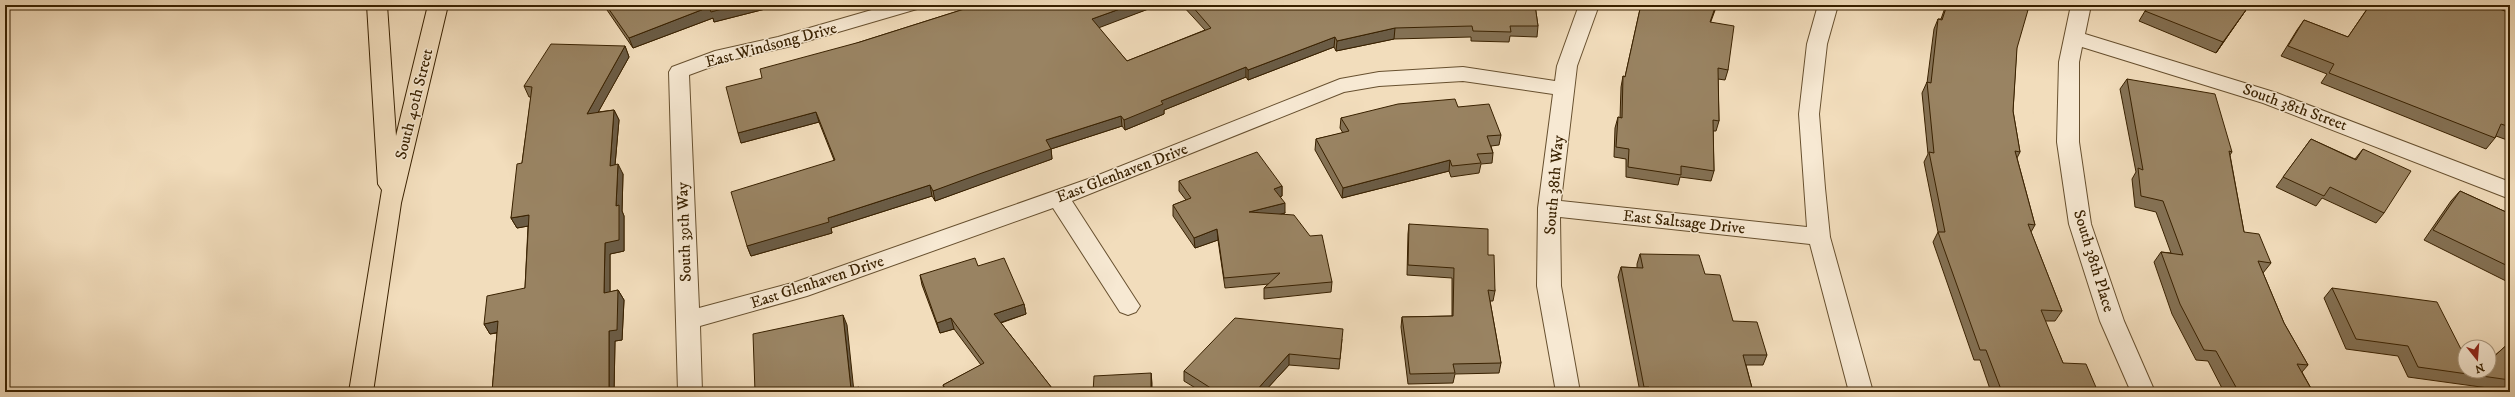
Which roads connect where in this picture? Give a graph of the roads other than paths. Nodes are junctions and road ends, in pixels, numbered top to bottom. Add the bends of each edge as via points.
1 (377, 5) edge
2 (438, 5) edge
3 (910, 5) edge
4 (1589, 5) edge
5 (1828, 5) edge
6 (2081, 5) edge
7 (2074, 38) junction
8 (679, 72) joint
9 (1563, 89) junction
10 (2510, 191) edge
11 (1058, 198) junction
12 (390, 203) junction
13 (1549, 208) junction
14 (1819, 237) junction
15 (1128, 306) dead end
16 (688, 320) junction
17 (361, 392) edge
18 (690, 392) edge
19 (1568, 392) edge
20 (1861, 392) edge
21 (2143, 392) edge

1 - 12 main road, South 40th Street
2 - 12 main road, South 40th Street
3 - 8 street, East Windsong Drive via 780,44 722,56
4 - 9 street, South 38th Way via 1567,66
5 - 14 street via 1817,44 1809,114
6 - 7 street, South 38th Place
7 - 10 street, South 38th Street via 2270,98
7 - 21 street, South 38th Place via 2069,62 2068,142 2080,224 2112,321
8 - 16 street, South 39th Way
9 - 11 street, East Glenhaven Drive via 1463,74 1379,79 1340,86
9 - 13 street, South 38th Way
11 - 15 street
11 - 16 street, East Glenhaven Drive via 799,290
12 - 17 main road, South 40th Street
13 - 14 street, East Saltsage Drive
13 - 19 street, South 38th Way via 1549,286
14 - 20 street
16 - 18 street, South 39th Way

